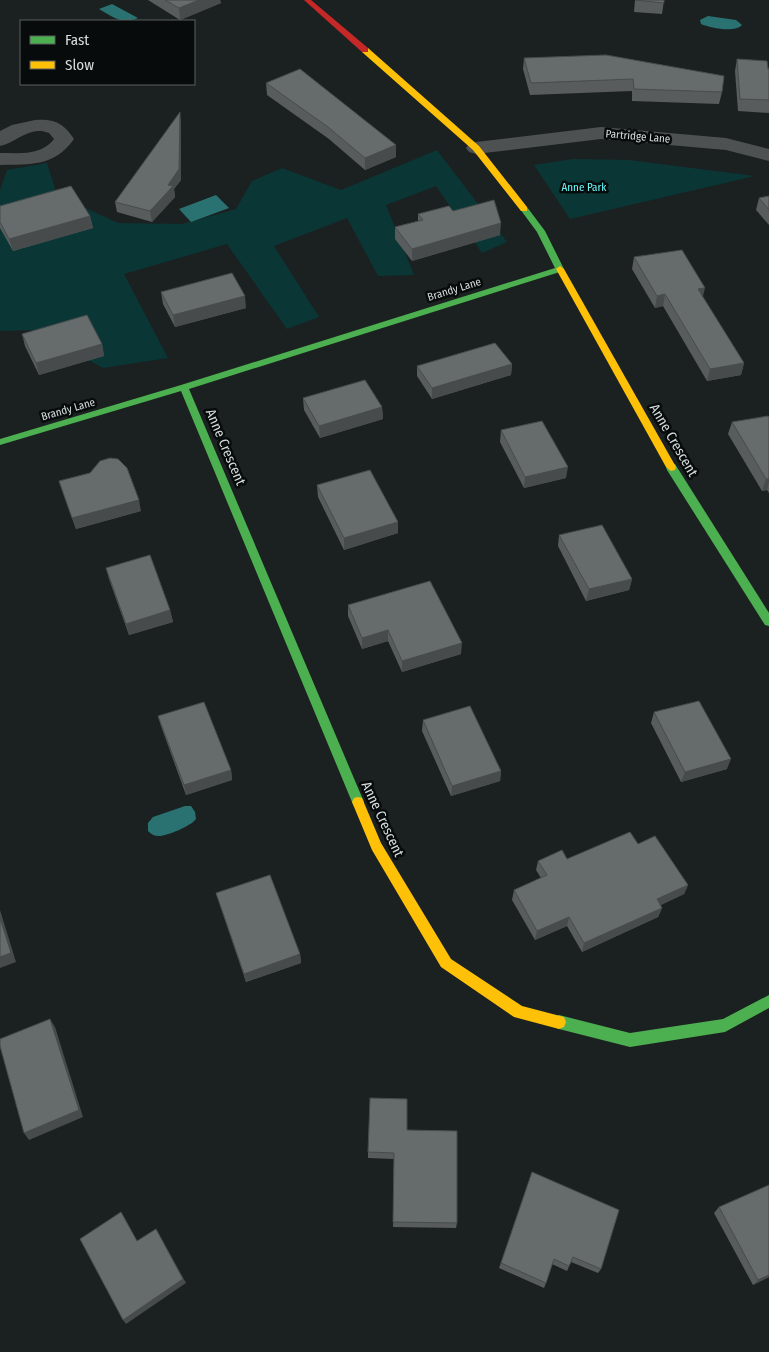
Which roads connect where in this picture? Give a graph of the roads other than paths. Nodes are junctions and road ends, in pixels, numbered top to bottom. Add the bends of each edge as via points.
1 (307, 0) edge
2 (0, 140) edge
3 (476, 148) junction
4 (769, 155) edge
5 (0, 159) edge
6 (560, 269) junction
7 (184, 387) junction
8 (0, 442) edge
9 (769, 622) edge
10 (769, 1001) edge

1 - 3 street
2 - 5 street via 11,131 45,126 56,129 64,139 58,148 45,156
3 - 4 street, Partridge Lane via 601,133 726,144
3 - 6 street via 541,231
6 - 7 street, Brandy Lane
6 - 9 street, Anne Crescent via 675,474
7 - 8 street, Brandy Lane
7 - 10 street, Anne Crescent via 376,846 446,963 519,1012 630,1040 725,1025

